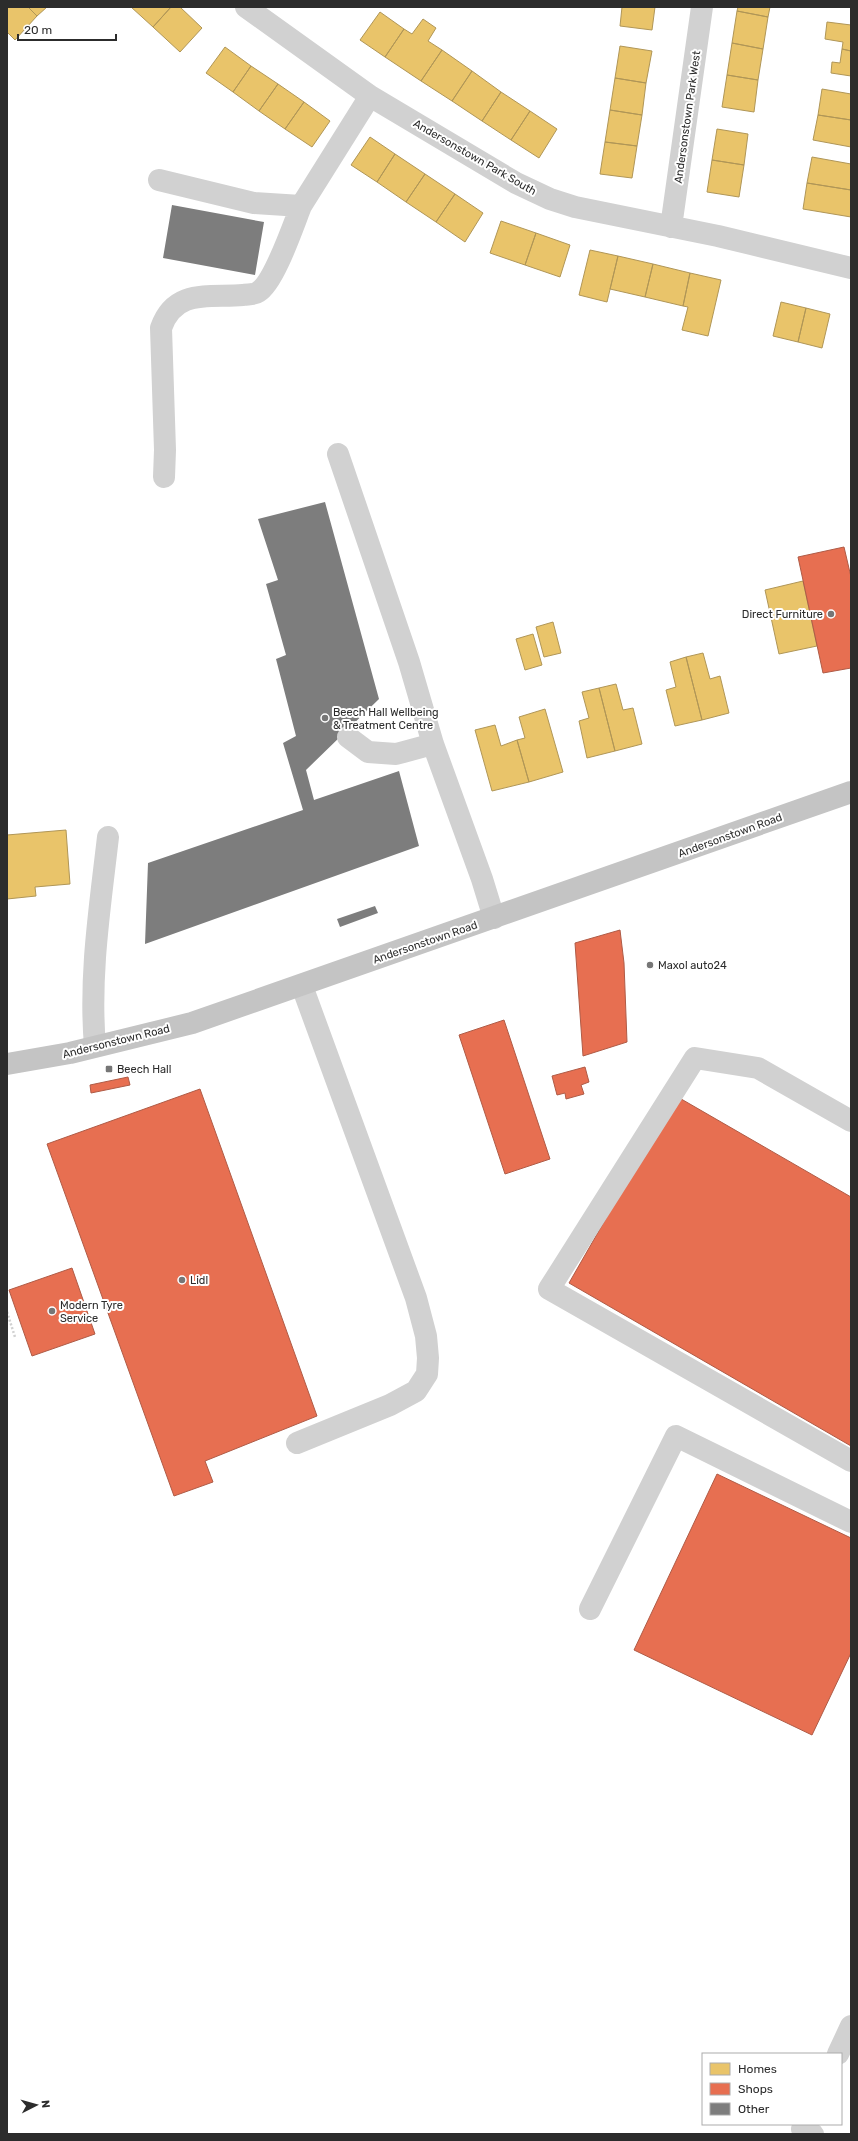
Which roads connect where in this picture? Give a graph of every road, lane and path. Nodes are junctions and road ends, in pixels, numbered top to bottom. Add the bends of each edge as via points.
1 (246, 7) edge
2 (702, 7) edge
3 (370, 96) junction
4 (159, 180) dead end
5 (301, 206) junction
6 (671, 226) junction
7 (851, 268) edge
8 (338, 454) dead end
9 (164, 477) dead end
10 (348, 737) dead end
11 (433, 744) junction
12 (843, 794) edge
13 (108, 837) dead end
14 (494, 918) junction
15 (302, 986) junction
16 (95, 1046) junction
17 (7, 1064) edge
18 (851, 1121) edge
19 (7, 1312) edge
20 (15, 1337) dead end
21 (297, 1443) dead end
22 (851, 1461) edge
23 (851, 1522) edge
24 (590, 1610) dead end
25 (851, 2026) edge
26 (838, 2053) edge

1 - 3 street, Andersonstown Park South
2 - 6 street, Andersonstown Park West
3 - 5 street
3 - 6 street, Andersonstown Park South via 516,183 550,199 575,207
4 - 5 street via 254,203
5 - 9 street via 268,284 257,293 188,298 173,307 165,317 161,328
6 - 7 street, Andersonstown Park South
8 - 11 street via 409,662
10 - 11 street via 368,752 396,754
11 - 14 street via 485,886
12 - 14 main road, Andersonstown Road
13 - 16 street via 92,975
14 - 15 main road, Andersonstown Road
15 - 16 main road, Andersonstown Road via 192,1023
15 - 21 street via 416,1298 426,1336 428,1358 427,1374 416,1391 390,1405
16 - 17 main road, Andersonstown Road
18 - 22 street via 758,1068 695,1058 549,1289
19 - 20 path
23 - 24 street via 676,1436
25 - 26 street

